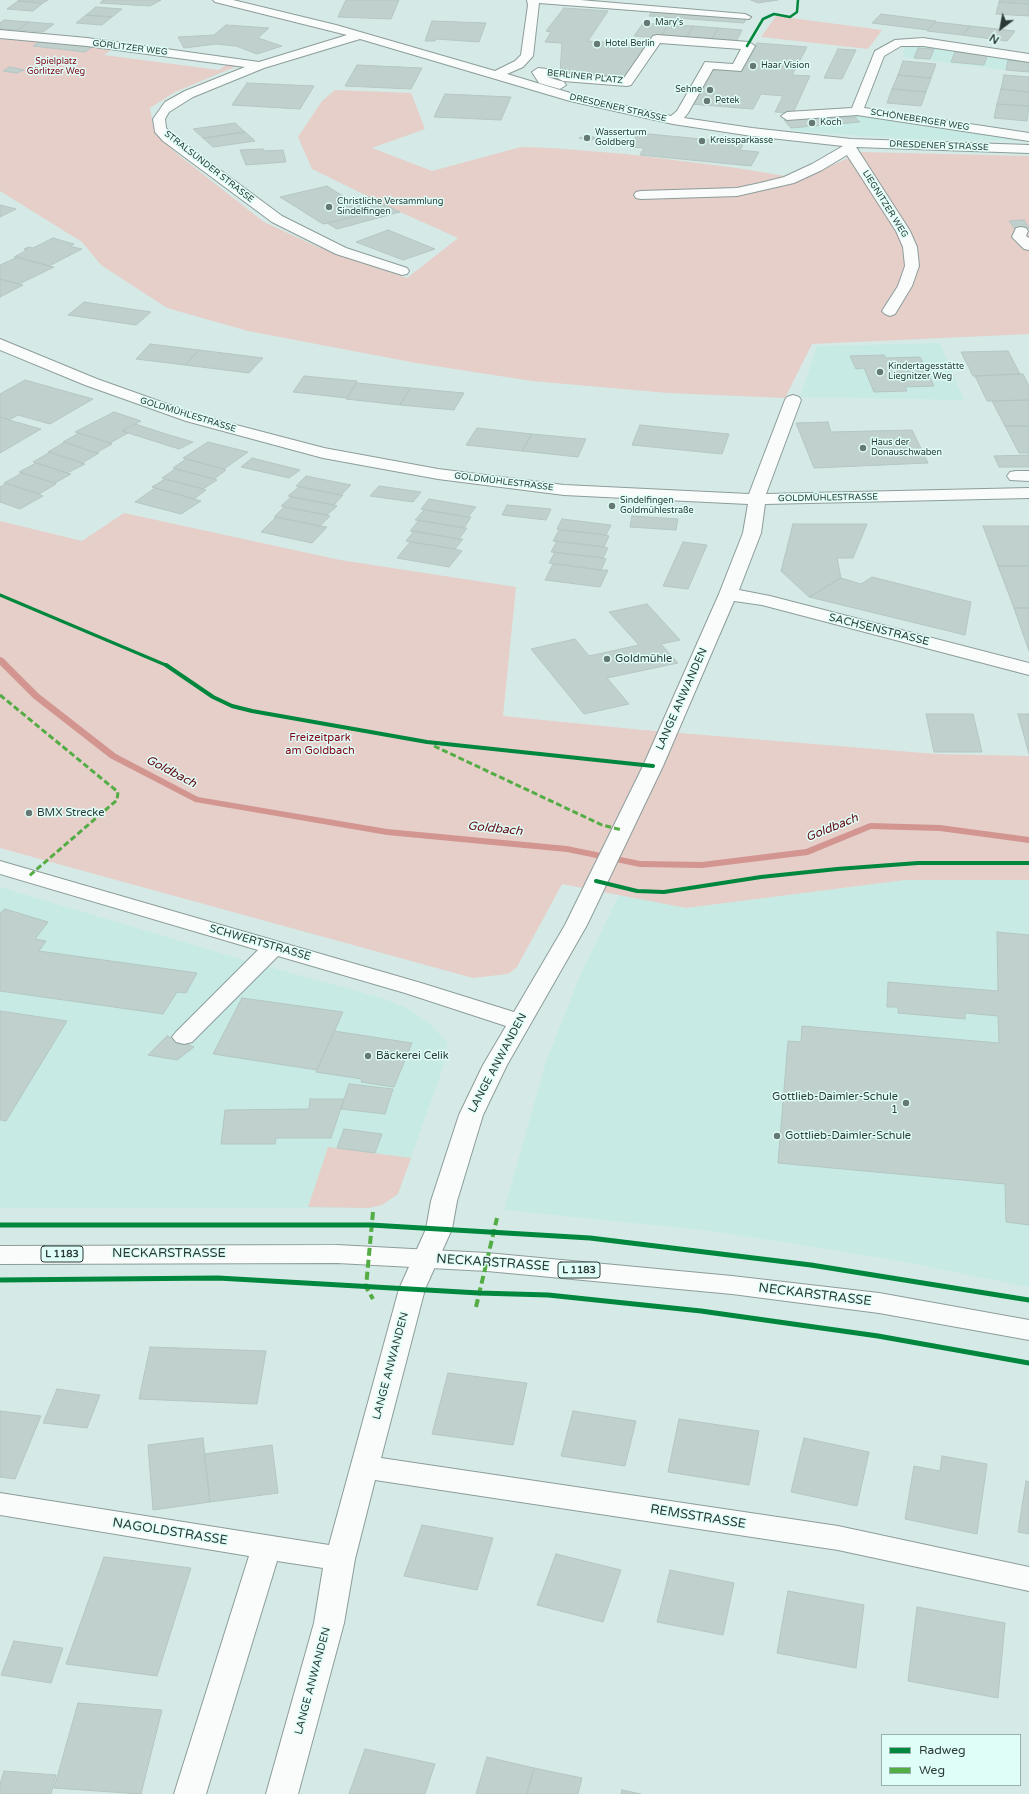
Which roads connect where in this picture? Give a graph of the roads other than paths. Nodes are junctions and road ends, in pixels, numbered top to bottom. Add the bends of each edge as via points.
1 (218, 0) edge
2 (535, 2) edge
3 (581, 8) dead end
4 (268, 11) junction
5 (745, 17) dead end
6 (253, 21) dead end
7 (0, 34) edge
8 (360, 35) junction
9 (1029, 58) edge
10 (260, 65) junction
11 (496, 75) junction
12 (857, 111) junction
13 (786, 116) dead end
14 (678, 117) junction
15 (1029, 137) edge
16 (850, 146) junction
17 (1029, 149) edge
18 (641, 195) dead end
19 (1021, 231) dead end
20 (1029, 246) edge
21 (402, 271) dead end
22 (890, 311) dead end
23 (0, 344) edge
24 (792, 400) dead end
25 (1029, 493) edge
26 (756, 499) junction
27 (728, 594) junction
28 (1029, 669) edge
29 (0, 867) edge
30 (274, 947) junction
31 (519, 1022) junction
32 (184, 1037) dead end
33 (0, 1255) edge
34 (427, 1259) junction
35 (1029, 1330) edge
36 (364, 1467) junction
37 (0, 1504) edge
38 (266, 1548) junction
39 (340, 1559) junction
40 (1029, 1579) edge
41 (190, 1794) edge
42 (282, 1794) edge

1 - 4 street, DRESDENER STRASSE
2 - 3 street
2 - 5 street
2 - 11 street via 528,56 519,64
4 - 6 street
4 - 8 street, DRESDENER STRASSE
7 - 10 street, GÖRLITZER WEG via 139,46
8 - 10 street, STRALSUNDER STRASSE
8 - 11 street, DRESDENER STRASSE
9 - 12 street, SCHÖNEBERGER WEG via 923,42 899,43 879,54
10 - 21 street, STRALSUNDER STRASSE via 189,94 169,105 159,119 160,129 168,138 277,219 341,251
11 - 14 street, DRESDENER STRASSE via 574,98
12 - 13 street
12 - 15 street, SCHÖNEBERGER WEG
14 - 14 street, BERLINER PLATZ via 543,80 538,72 565,75 563,77 627,82 656,39 749,46 737,68 709,65
14 - 16 street, DRESDENER STRASSE via 752,132
16 - 17 street, DRESDENER STRASSE
16 - 18 street via 817,167 789,180 760,187 737,192
16 - 22 street, LIEGNITZER WEG via 903,231 910,247 912,266 905,286
19 - 20 street via 1019,237
23 - 26 street, GOLDMÜHLESTRASSE via 91,382 192,418 323,453 438,474 564,490
24 - 26 street
25 - 26 street, GOLDMÜHLESTRASSE
26 - 27 street, LANGE ANWANDEN via 752,533
27 - 28 street, SACHSENSTRASSE via 763,600
27 - 31 street, LANGE ANWANDEN via 653,766 576,925
29 - 30 street, SCHWERTSTRASSE
30 - 31 street, SCHWERTSTRASSE
30 - 32 street
31 - 34 street, LANGE ANWANDEN via 470,1115 444,1201 439,1229
33 - 34 street, NECKARSTRASSE / L 1183 via 337,1254
34 - 35 street, NECKARSTRASSE / L 1183 via 519,1264 732,1285 880,1303
34 - 36 street, LANGE ANWANDEN via 409,1300
36 - 39 street, LANGE ANWANDEN
36 - 40 street, REMSSTRASSE via 838,1538
37 - 38 street, NAGOLDSTRASSE
38 - 39 street, NAGOLDSTRASSE
38 - 41 street
39 - 42 street, LANGE ANWANDEN via 329,1623

